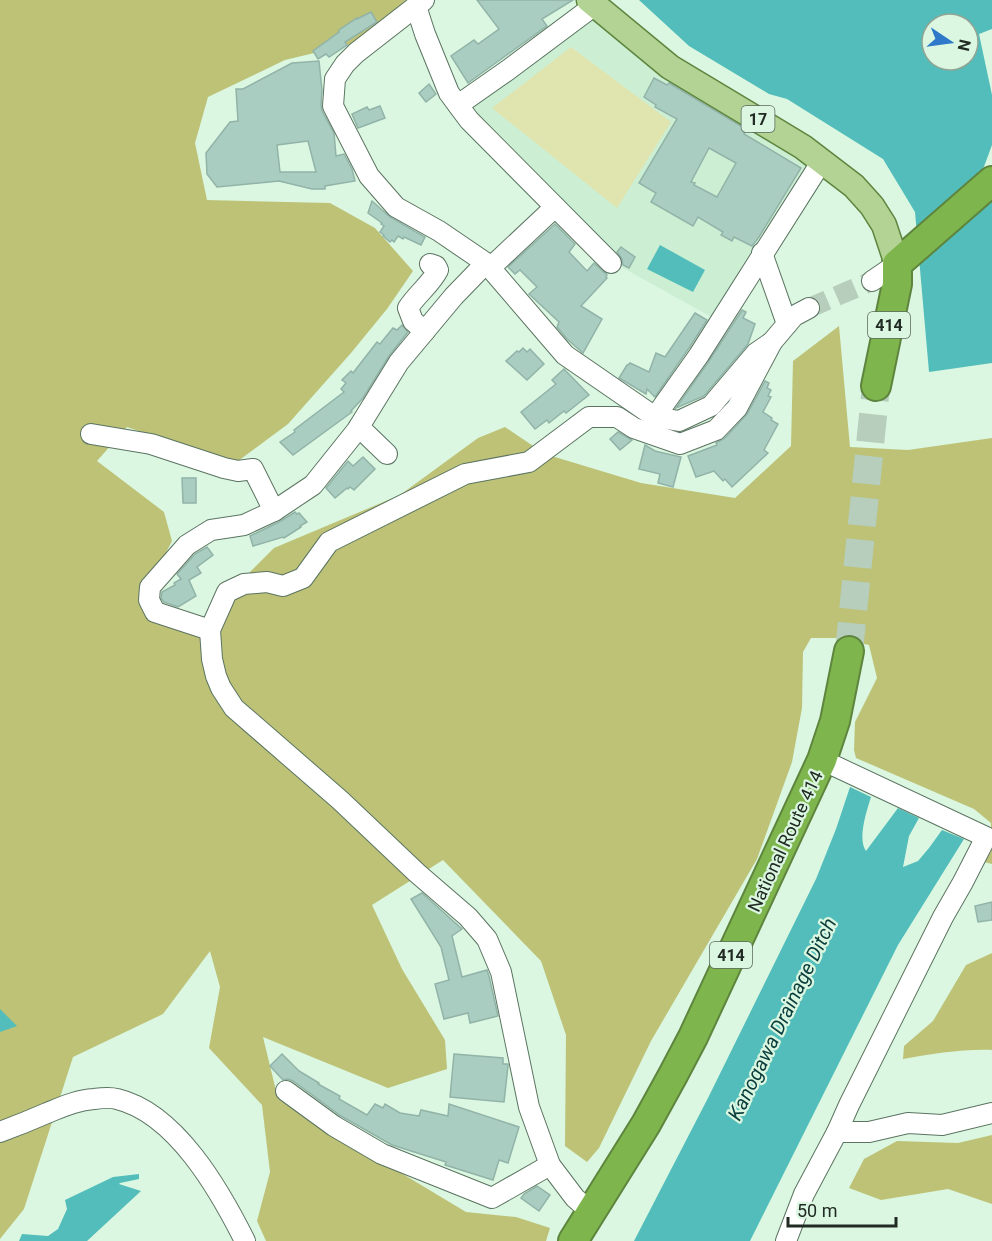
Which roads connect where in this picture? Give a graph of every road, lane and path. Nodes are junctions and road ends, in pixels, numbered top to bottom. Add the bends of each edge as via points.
1 (420, 3) edge
2 (592, 3) edge
3 (458, 105) junction
4 (822, 161) junction
5 (992, 181) edge
6 (555, 207) junction
7 (762, 253) junction
8 (904, 258) junction
9 (611, 263) dead end
10 (430, 264) dead end
11 (488, 265) junction
12 (872, 281) tunnel mouth
13 (808, 308) tunnel mouth
14 (787, 324) junction
15 (425, 331) junction
16 (772, 342) junction
17 (876, 386) tunnel mouth
18 (655, 417) junction
19 (359, 427) junction
20 (98, 440) dead end
21 (387, 454) dead end
22 (274, 511) junction
23 (210, 630) junction
24 (849, 651) tunnel mouth
25 (822, 760) junction
26 (286, 1091) dead end
27 (992, 1113) edge
28 (0, 1132) edge
29 (837, 1132) junction
30 (550, 1165) junction
31 (591, 1212) junction
32 (245, 1241) edge
33 (573, 1241) edge
34 (786, 1241) edge

1 - 3 street via 425,34 449,93
1 - 11 street via 345,64 335,79 333,106 369,176 396,207
2 - 3 street
2 - 4 main road, 17 via 670,66
3 - 6 street
4 - 7 street
4 - 8 main road, 17 via 872,206
5 - 8 highway
6 - 9 street
6 - 11 street
7 - 14 street
7 - 18 street
8 - 12 street
8 - 17 highway, 414
10 - 15 street via 438,270 408,308 413,321
11 - 15 street via 454,296
11 - 18 street via 565,355
13 - 14 street
14 - 16 street
15 - 19 street via 399,362
16 - 18 street via 756,353 711,406 679,421
16 - 23 street via 737,408 716,430 680,444 634,429 616,417 589,417 529,462 465,474 329,542 303,578 283,586 267,582 244,584 227,592
19 - 21 street
19 - 22 street via 313,485
20 - 22 street via 152,444 224,468 253,469
22 - 23 street via 244,525 211,530 187,545 150,586 148,600 155,612
23 - 30 street via 216,676 234,708 340,800 487,939 501,972 529,1107
24 - 25 highway, National Route 414 / 414 via 835,721
25 - 29 street via 986,837
25 - 31 highway, National Route 414 / 414 via 683,1056
26 - 30 street via 382,1154 492,1198
27 - 29 street via 942,1125 908,1123 869,1132
28 - 32 street via 74,1102 115,1098 134,1104 154,1116 191,1153
29 - 34 street via 804,1194
30 - 31 street
31 - 33 highway, National Route 414 / 414

